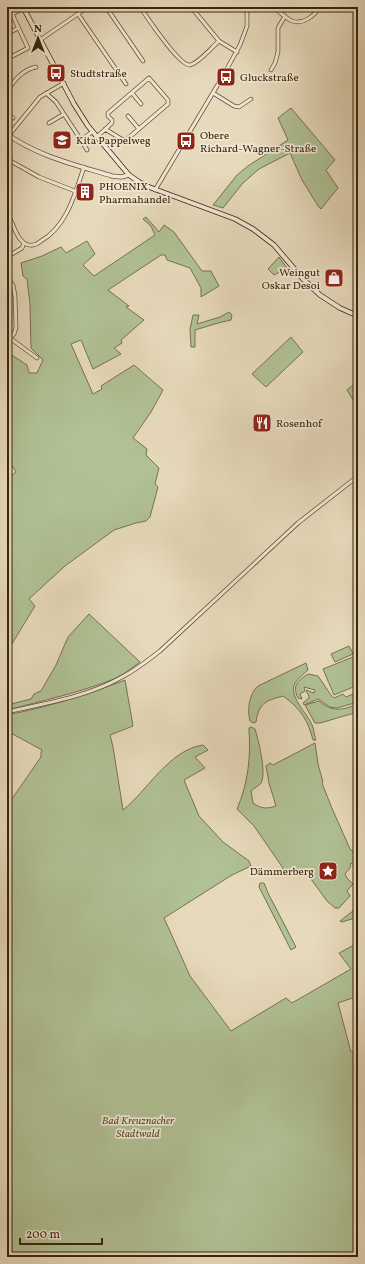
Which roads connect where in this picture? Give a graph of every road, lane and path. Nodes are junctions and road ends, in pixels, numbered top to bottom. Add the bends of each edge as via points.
1 (24, 7) edge
2 (88, 7) edge
3 (106, 7) edge
4 (140, 7) edge
5 (190, 7) edge
6 (248, 7) edge
7 (273, 7) edge
8 (320, 7) edge
9 (12, 14) junction
10 (78, 14) junction
11 (7, 16) edge
12 (285, 16) junction
13 (18, 28) junction
14 (7, 34) edge
15 (40, 40) junction
16 (219, 41) junction
17 (237, 52) junction
18 (7, 59) edge
19 (143, 61) dead end
20 (36, 67) dead end
21 (271, 70) dead end
22 (64, 84) junction
23 (126, 84) dead end
24 (7, 91) edge
25 (46, 93) junction
26 (132, 93) junction
27 (213, 93) junction
28 (251, 99) dead end
29 (140, 104) dead end
30 (7, 114) edge
31 (64, 114) junction
32 (128, 116) dead end
33 (13, 118) dead end
34 (49, 123) dead end
35 (105, 129) junction
36 (139, 129) junction
37 (92, 132) junction
38 (8, 134) edge
39 (96, 137) junction
40 (81, 140) junction
41 (87, 150) dead end
42 (7, 158) edge
43 (84, 167) junction
44 (124, 170) junction
45 (129, 175) junction
46 (118, 177) junction
47 (155, 190) junction
48 (75, 191) junction
49 (7, 214) edge
50 (24, 244) junction
51 (7, 258) edge
52 (7, 278) edge
53 (358, 316) edge
54 (9, 337) edge
55 (37, 358) dead end
56 (358, 476) edge
57 (7, 712) edge

1 - 9 street
1 - 15 main road
2 - 10 street
3 - 19 street
4 - 16 street via 182,62 189,65 195,62
5 - 16 street
6 - 17 street via 246,32
7 - 12 street
8 - 12 street via 309,19 302,21 294,21
9 - 11 street
9 - 13 street
10 - 15 street
10 - 23 street
12 - 21 street via 278,28 278,52
13 - 14 street
13 - 18 street via 28,48
15 - 22 main road
16 - 17 street
17 - 27 street
20 - 24 street via 20,74
22 - 25 street
22 - 37 main road
25 - 31 street
25 - 38 street
26 - 29 street
26 - 35 street via 108,113 112,122
26 - 36 street via 148,78 168,102
27 - 28 street via 238,107
27 - 47 street
30 - 33 street
31 - 34 street
31 - 40 street
32 - 36 street
35 - 36 street via 125,141
35 - 39 street
37 - 39 main road
37 - 40 street
38 - 43 street via 32,150
39 - 44 main road
40 - 41 street
42 - 48 street via 40,177
43 - 46 street
43 - 48 street
44 - 45 main road
44 - 46 street via 123,175
45 - 46 street
45 - 47 main road
47 - 53 main road via 229,217 253,229 274,245 320,295
48 - 50 street via 62,220 52,234 34,245
49 - 50 street
50 - 51 street
52 - 54 street via 13,285 15,296 16,328 14,334
54 - 55 street
56 - 57 street via 298,522 141,666 99,688

